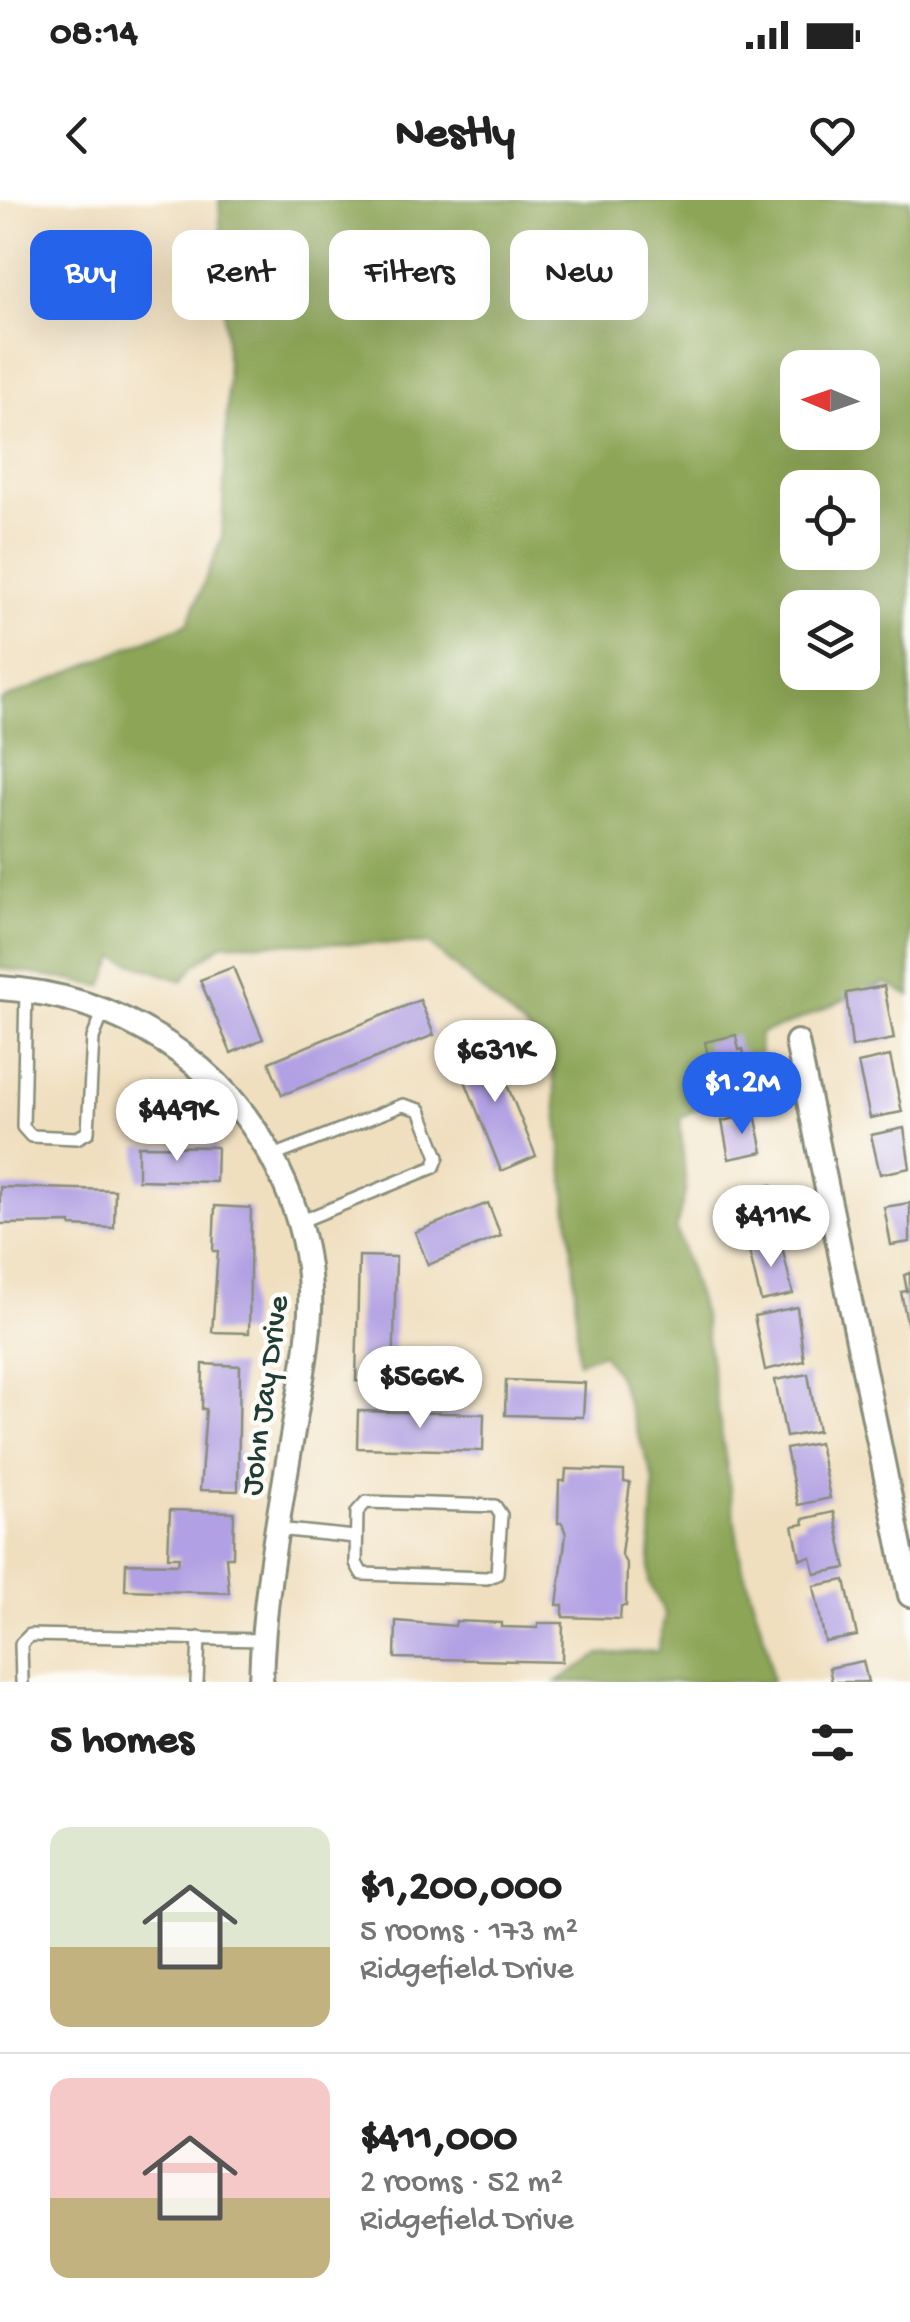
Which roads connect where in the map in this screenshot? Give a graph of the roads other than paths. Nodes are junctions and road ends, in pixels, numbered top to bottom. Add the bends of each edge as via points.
1 (0, 988) edge
2 (26, 990) junction
3 (104, 1010) junction
4 (796, 1042) dead end
5 (271, 1157) junction
6 (299, 1222) junction
7 (277, 1530) junction
8 (356, 1537) junction
9 (910, 1595) edge
10 (199, 1638) junction
11 (262, 1640) junction
12 (22, 1682) edge
13 (197, 1682) edge
14 (261, 1682) edge

1 - 2 street, John Jay Drive
2 - 3 street, John Jay Drive
2 - 3 lane via 22,1127 31,1136 78,1138 88,1132 92,1038
3 - 5 street, John Jay Drive via 154,1034 215,1081
4 - 9 street
5 - 6 street, John Jay Drive
5 - 6 lane via 404,1105 420,1110 438,1157 434,1167
6 - 7 street, John Jay Drive via 310,1332
7 - 8 lane
7 - 11 street, John Jay Drive
8 - 8 lane via 362,1574 493,1578 500,1566 501,1515 490,1505 366,1502 358,1508
10 - 11 lane
10 - 12 lane via 30,1635 21,1644
10 - 13 lane
11 - 14 street, John Jay Drive

